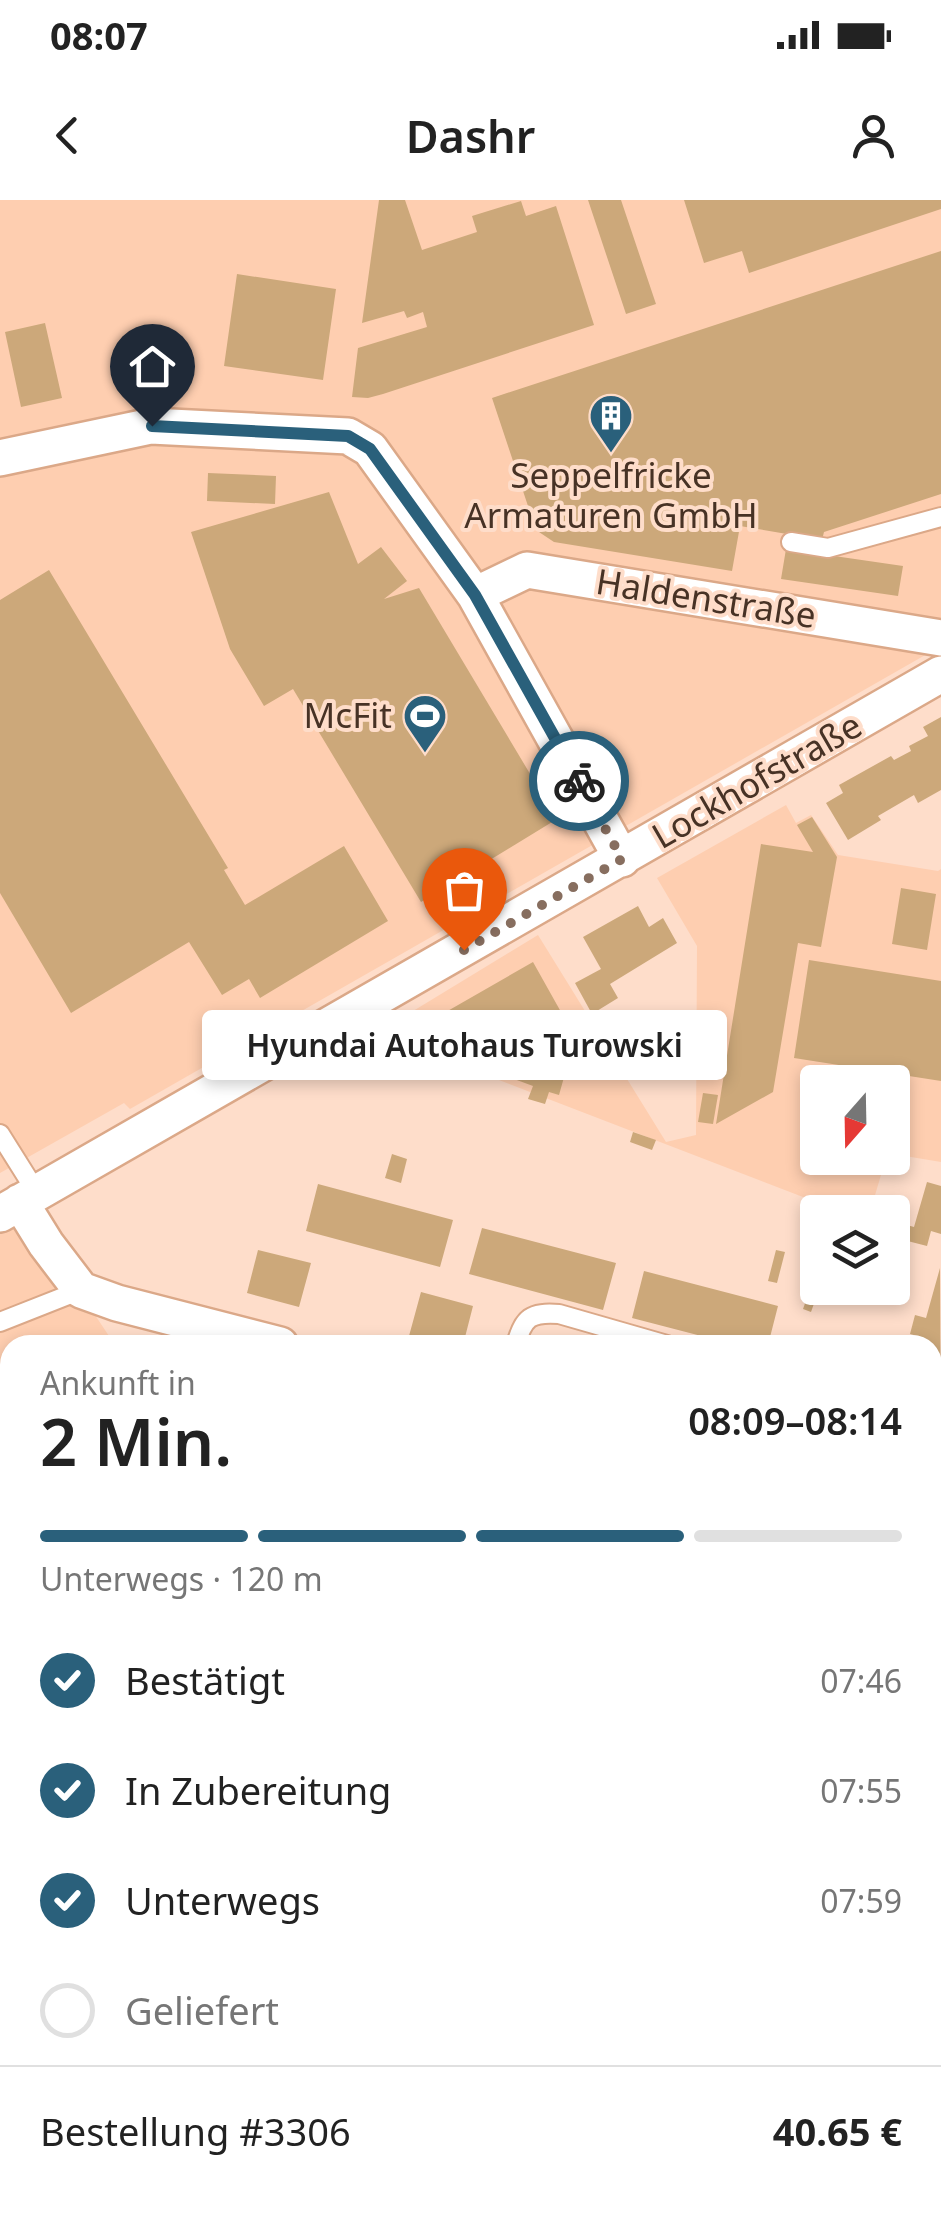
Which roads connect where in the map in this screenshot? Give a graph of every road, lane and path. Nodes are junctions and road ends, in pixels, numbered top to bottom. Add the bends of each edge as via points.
1 (0, 458) edge
2 (941, 517) edge
3 (791, 542) dead end
4 (475, 595) junction
5 (941, 638) edge
6 (941, 674) edge
7 (622, 859) junction
8 (0, 1134) edge
9 (19, 1203) edge
10 (81, 1290) junction
11 (0, 1322) edge
12 (241, 1335) edge
13 (520, 1335) edge
14 (631, 1335) edge

1 - 4 street via 152,426 348,436 370,449
2 - 3 lane via 828,548
4 - 5 street, Haldenstraße via 527,570
4 - 7 street
6 - 7 street, Lockhofstraße
7 - 9 street, Lockhofstraße
8 - 9 lane
9 - 10 street
10 - 11 lane
10 - 12 street
13 - 14 lane via 533,1314 544,1313

